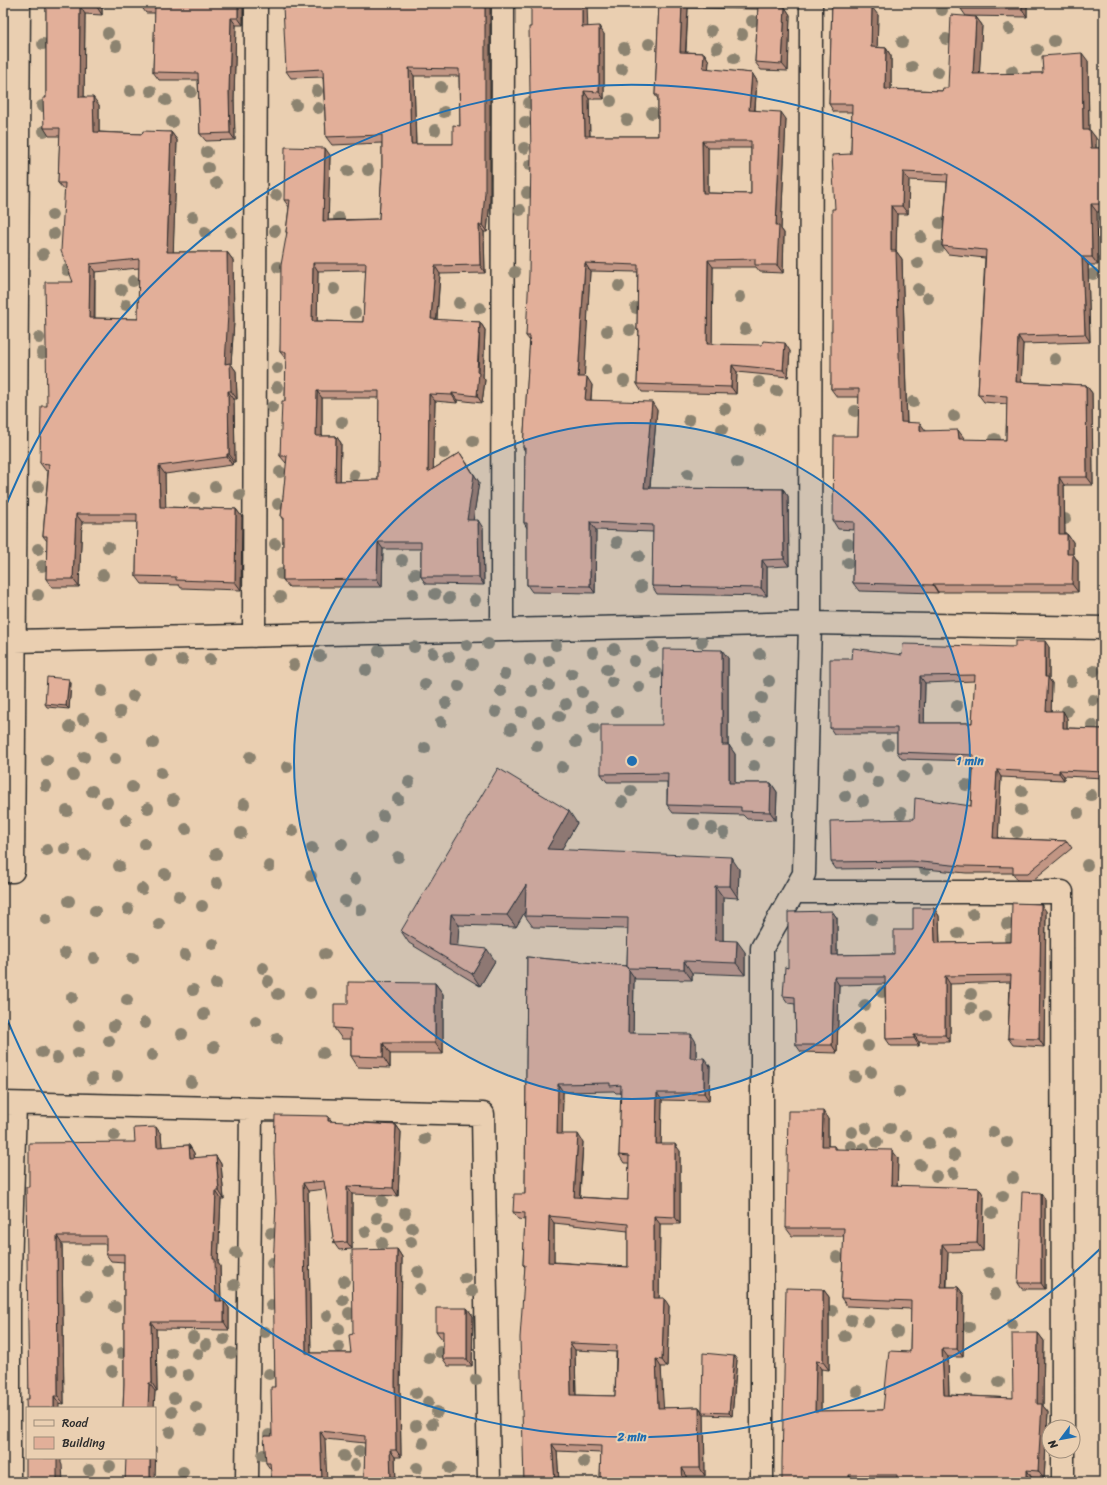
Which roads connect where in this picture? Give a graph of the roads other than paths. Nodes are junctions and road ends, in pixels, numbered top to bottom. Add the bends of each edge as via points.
1 (19, 3) edge
2 (256, 3) edge
3 (503, 3) edge
4 (811, 3) edge
5 (810, 623) junction
6 (1104, 628) edge
7 (502, 630) junction
8 (254, 636) junction
9 (15, 641) junction
10 (3, 871) edge
11 (794, 892) junction
12 (9, 1104) edge
13 (251, 1109) junction
14 (1063, 1419) edge
15 (1063, 1459) edge
16 (9, 1482) edge
17 (247, 1482) edge
18 (489, 1482) edge
19 (762, 1482) edge
20 (1063, 1482) edge

1 - 9 street
2 - 8 street
3 - 7 street
4 - 5 street
5 - 6 street
5 - 7 street
5 - 11 street via 804,874
7 - 8 street
8 - 9 street
9 - 10 street via 13,871
11 - 14 street via 1062,892
11 - 19 street via 762,948
12 - 13 street
12 - 16 street
13 - 17 street
13 - 18 street via 483,1114
15 - 20 street

